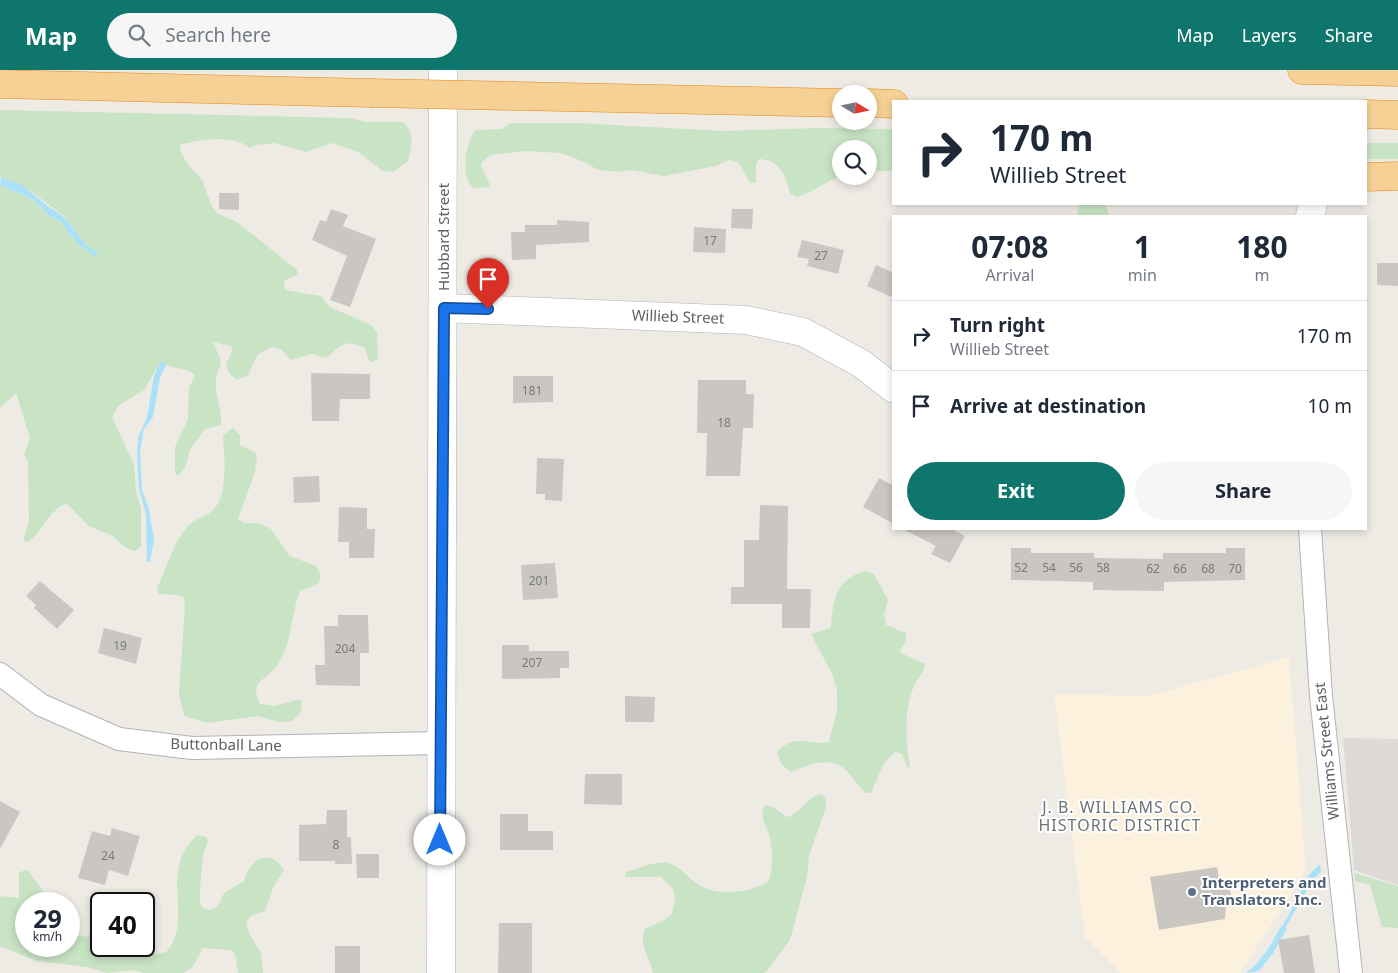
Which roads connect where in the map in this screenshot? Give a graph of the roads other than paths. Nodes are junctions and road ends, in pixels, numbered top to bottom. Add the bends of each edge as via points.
1 (443, 70) edge
2 (1302, 70) edge
3 (1319, 70) edge
4 (1398, 72) edge
5 (0, 84) edge
6 (832, 103) edge
7 (878, 104) edge
8 (892, 104) edge
9 (1367, 114) edge
10 (1398, 115) edge
11 (1398, 176) edge
12 (1367, 177) edge
13 (444, 308) junction
14 (892, 387) edge
15 (1310, 530) edge
16 (0, 674) edge
17 (441, 743) junction
18 (441, 973) edge
19 (1351, 973) edge

1 - 13 street, Hubbard Street
2 - 3 highway
3 - 4 highway
5 - 6 highway, bridge
7 - 8 highway
9 - 10 highway
11 - 12 highway
13 - 14 street, Willieb Street via 746,320 803,332 862,364
13 - 17 street, Hubbard Street
15 - 19 street, Williams Street East via 1321,696
16 - 17 street, Buttonball Lane via 41,705 119,739 192,748
17 - 18 street, Hubbard Street

